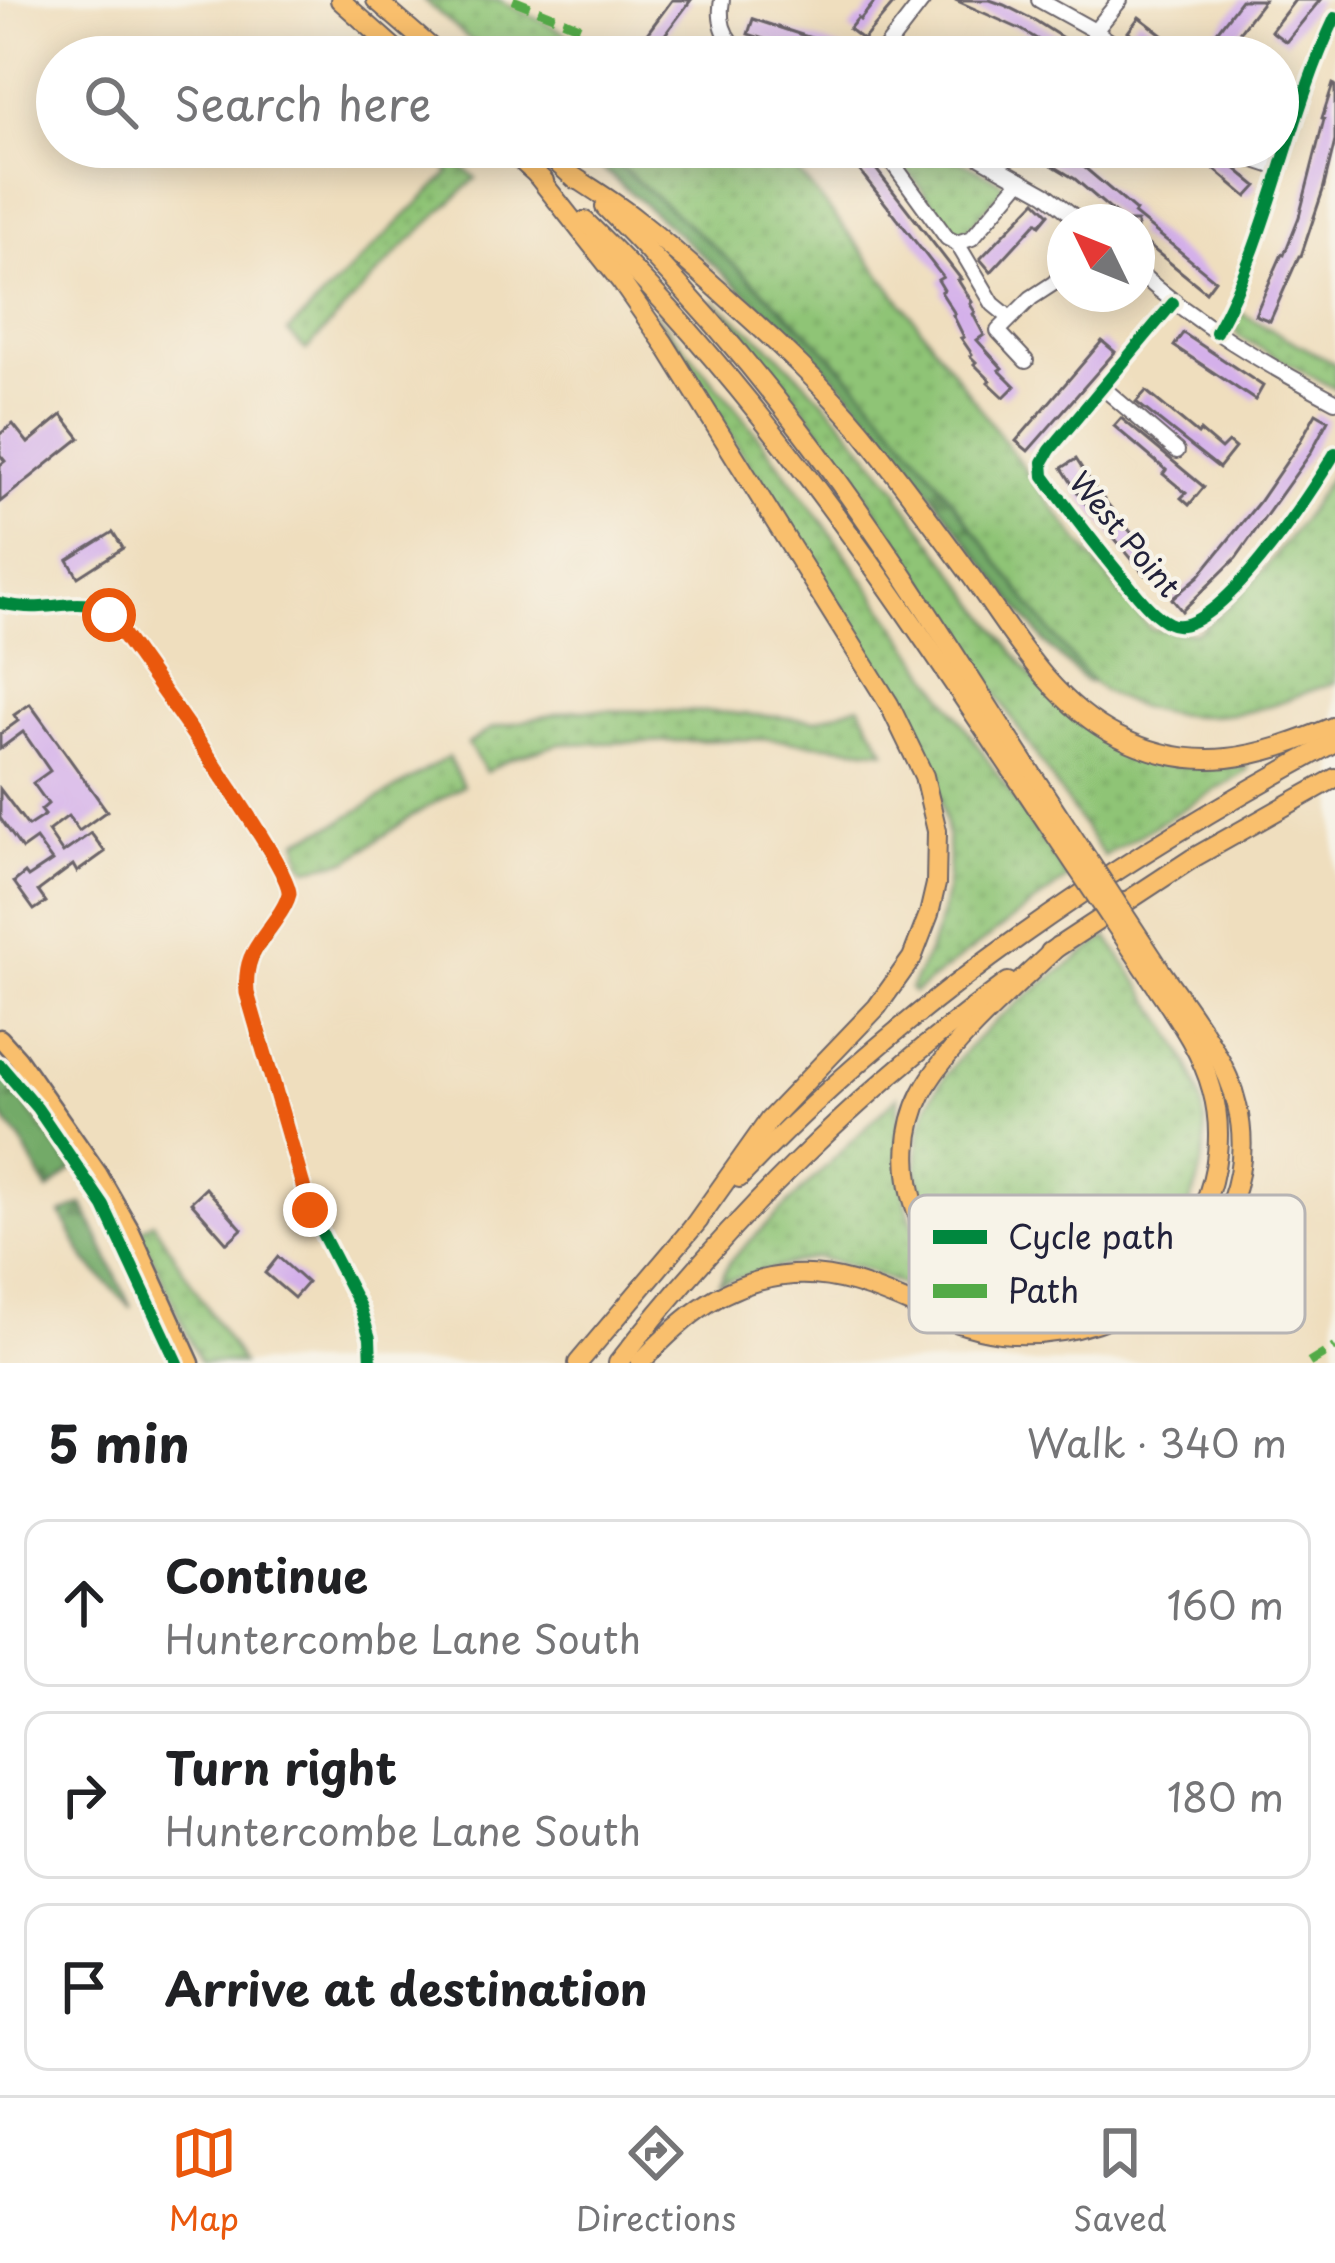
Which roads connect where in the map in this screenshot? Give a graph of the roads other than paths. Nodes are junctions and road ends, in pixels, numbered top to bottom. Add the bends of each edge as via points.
1 (340, 0) edge
2 (376, 0) edge
3 (722, 0) edge
4 (923, 0) edge
5 (1039, 0) edge
6 (1120, 0) edge
7 (1335, 18) edge
8 (1096, 32) junction
9 (380, 36) edge
10 (418, 36) edge
11 (725, 36) edge
12 (896, 36) edge
13 (1102, 36) edge
14 (1299, 116) edge
15 (529, 168) edge
16 (563, 168) edge
17 (896, 168) edge
18 (1000, 168) edge
19 (1280, 168) edge
20 (536, 174) junction
21 (570, 174) junction
22 (1021, 180) junction
23 (1058, 204) edge
24 (957, 243) junction
25 (1155, 287) edge
26 (1047, 288) edge
27 (1173, 303) junction
28 (1004, 313) dead end
29 (1216, 332) junction
30 (1026, 361) dead end
31 (1102, 387) junction
32 (1335, 401) edge
33 (1177, 451) dead end
34 (1335, 453) edge
35 (0, 603) edge
36 (1335, 726) edge
37 (1335, 742) edge
38 (1335, 778) edge
39 (1058, 826) junction
40 (1058, 946) junction
41 (1156, 974) junction
42 (0, 1038) edge
43 (912, 1195) edge
44 (1207, 1195) edge
45 (1233, 1195) edge
46 (693, 1227) junction
47 (909, 1303) edge
48 (191, 1363) edge
49 (371, 1363) edge
50 (578, 1363) edge
51 (618, 1363) edge
52 (640, 1363) edge

1 - 9 highway
2 - 10 highway
3 - 11 street
4 - 12 street
5 - 8 street
6 - 8 street
7 - 14 street
8 - 13 street
15 - 20 highway
16 - 21 highway
17 - 24 street
18 - 22 street
19 - 29 street via 1257,244
20 - 39 highway via 633,267 752,402
20 - 46 highway via 664,343 889,704 924,776 937,831 933,899 903,973 769,1120
21 - 36 highway via 650,231 827,392 1045,678 1088,718 1156,752 1211,760 1263,753
21 - 39 highway via 681,287 799,428
22 - 23 street
22 - 24 street via 972,238
24 - 28 street
25 - 27 street
26 - 30 street via 998,331
27 - 29 street
27 - 31 street, West Point
29 - 32 street
31 - 33 street
31 - 34 street, West Point via 1050,450 1044,476 1171,626 1190,626 1215,610
35 - 49 street via 80,602 109,615 286,877 283,909 247,960 247,993 310,1210 360,1307
37 - 46 highway via 1135,857 972,971 834,1086
38 - 40 highway
39 - 41 highway, bridge
40 - 43 highway via 965,1037 922,1094 910,1124
40 - 51 highway via 829,1132
41 - 44 highway via 1212,1087 1219,1136
41 - 45 highway via 1231,1085 1241,1142
42 - 48 main road via 98,1173
46 - 50 highway
47 - 52 highway via 851,1280 777,1277 698,1308

